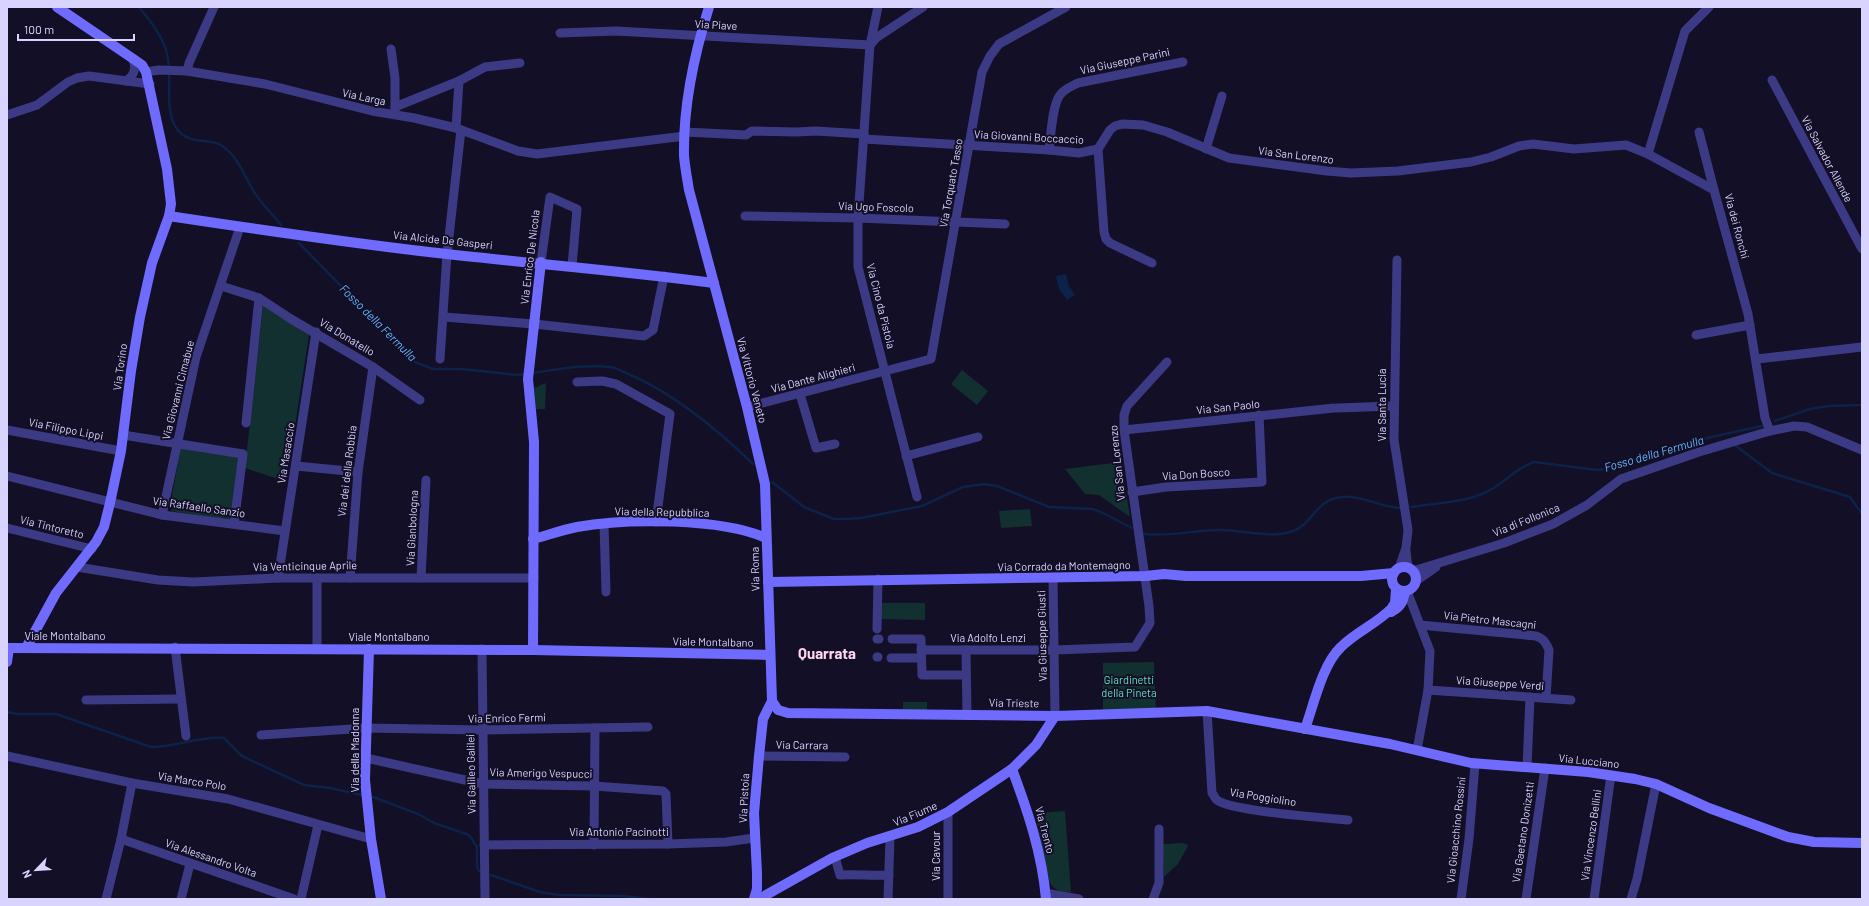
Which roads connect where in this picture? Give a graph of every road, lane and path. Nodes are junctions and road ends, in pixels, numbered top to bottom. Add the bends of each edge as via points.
1 (57, 7) edge
2 (214, 7) edge
3 (709, 7) edge
4 (878, 7) edge
5 (922, 7) edge
6 (1066, 7) edge
7 (1709, 7) edge
8 (560, 33) dead end
9 (700, 36) junction
10 (870, 44) junction
11 (391, 49) dead end
12 (132, 58) junction
13 (1183, 62) dead end
14 (520, 64) dead end
15 (187, 71) junction
16 (146, 72) junction
17 (1772, 80) dead end
18 (126, 81) junction
19 (459, 81) junction
20 (150, 84) junction
21 (1222, 96) dead end
22 (395, 111) junction
23 (7, 115) edge
24 (458, 129) junction
25 (1699, 132) dead end
26 (685, 134) junction
27 (864, 136) junction
28 (970, 146) junction
29 (1098, 149) junction
30 (1206, 149) junction
31 (1049, 150) junction
32 (1648, 154) junction
33 (1714, 190) junction
34 (169, 216) junction
35 (745, 216) dead end
36 (858, 218) junction
37 (956, 221) junction
38 (1005, 224) dead end
39 (240, 227) junction
40 (1862, 249) edge
41 (447, 254) junction
42 (1397, 260) dead end
43 (541, 262) junction
44 (1152, 263) dead end
45 (572, 266) junction
46 (664, 276) junction
47 (714, 283) junction
48 (221, 286) junction
49 (259, 298) junction
50 (444, 317) junction
51 (534, 324) junction
52 (1750, 324) junction
53 (316, 332) junction
54 (1696, 335) dead end
55 (1862, 347) edge
56 (440, 359) dead end
57 (1757, 359) junction
58 (1167, 362) dead end
59 (373, 367) junction
60 (885, 371) junction
61 (577, 382) dead end
62 (800, 394) junction
63 (420, 400) dead end
64 (1394, 406) junction
65 (747, 407) junction
66 (1259, 415) junction
67 (246, 423) dead end
68 (7, 430) edge
69 (1124, 430) junction
70 (1770, 431) junction
71 (123, 435) junction
72 (978, 437) dead end
73 (177, 442) junction
74 (835, 444) dead end
75 (1862, 450) edge
76 (121, 451) junction
77 (906, 456) junction
78 (296, 466) junction
79 (358, 472) junction
80 (7, 476) edge
81 (426, 480) dead end
82 (765, 484) joint
83 (1132, 492) junction
84 (917, 497) dead end
85 (110, 503) junction
86 (162, 515) junction
87 (656, 522) junction
88 (234, 524) junction
89 (604, 524) junction
90 (7, 528) edge
91 (285, 531) junction
92 (766, 538) junction
93 (533, 539) junction
94 (92, 549) junction
95 (77, 568) junction
96 (1406, 572) junction
97 (1146, 576) junction
98 (1361, 576) junction
99 (278, 578) junction
100 (317, 578) junction
101 (350, 578) junction
102 (421, 578) junction
103 (534, 578) junction
104 (1053, 578) junction
105 (878, 579) junction
106 (768, 582) junction
107 (1400, 589) junction
108 (606, 592) dead end
109 (1420, 625) junction
110 (877, 628) dead end
111 (892, 639) dead end
112 (175, 647) junction
113 (8, 648) edge
114 (26, 648) junction
115 (316, 648) junction
116 (369, 649) junction
117 (482, 649) junction
118 (533, 650) junction
119 (966, 650) junction
120 (1054, 650) junction
121 (921, 654) junction
122 (770, 655) junction
123 (891, 658) dead end
124 (7, 662) edge
125 (966, 675) junction
126 (1428, 690) junction
127 (1530, 697) junction
128 (1546, 698) junction
129 (181, 699) junction
130 (86, 700) dead end
131 (1571, 700) dead end
132 (772, 701) junction
133 (1207, 712) junction
134 (967, 714) junction
135 (1055, 716) junction
136 (648, 727) dead end
137 (367, 728) junction
138 (595, 728) junction
139 (1305, 729) junction
140 (483, 730) junction
141 (261, 735) dead end
142 (186, 736) dead end
143 (1417, 750) junction
144 (7, 756) edge
145 (759, 756) junction
146 (845, 757) dead end
147 (366, 758) junction
148 (1475, 764) junction
149 (1527, 767) junction
150 (1545, 768) junction
151 (1012, 769) junction
152 (1611, 775) junction
153 (132, 783) junction
154 (483, 784) junction
155 (1656, 784) junction
156 (594, 786) junction
157 (948, 812) junction
158 (1348, 820) dead end
159 (318, 825) junction
160 (1159, 829) dead end
161 (890, 837) junction
162 (754, 838) junction
163 (121, 839) junction
164 (371, 839) junction
165 (1862, 843) edge
166 (668, 844) junction
167 (484, 845) junction
168 (594, 845) junction
169 (835, 857) junction
170 (190, 864) junction
171 (889, 875) junction
172 (1045, 896) edge
173 (106, 899) edge
174 (181, 899) edge
175 (294, 899) edge
176 (301, 899) edge
177 (381, 899) edge
178 (486, 899) edge
179 (754, 899) edge
180 (759, 899) edge
181 (888, 899) edge
182 (948, 899) edge
183 (1079, 899) edge
184 (1153, 899) edge
185 (1461, 899) edge
186 (1526, 899) edge
187 (1594, 899) edge
188 (1632, 899) edge

1 - 12 street
2 - 15 street
3 - 9 street, Via Vittorio Veneto
4 - 10 street, Via Cino da Pistoia
5 - 10 street
6 - 28 street, Via Torquato Tasso via 998,44 982,72
7 - 32 street via 1685,31
8 - 9 street, Via Piave via 616,31
9 - 10 street, Via Piave
9 - 26 street, Via Vittorio Veneto via 689,88
10 - 27 street, Via Cino da Pistoia
11 - 22 street via 395,78
12 - 16 street via 142,65
12 - 18 street via 135,63 134,73
13 - 31 street, Via Giuseppe Parini via 1078,83 1068,88 1056,103
14 - 19 street via 485,67
15 - 16 street, Via Larga
15 - 22 street, Via Larga via 265,84 333,102
16 - 20 street, Via Torino
17 - 40 street, Via Salvador Allende
18 - 20 street
18 - 23 street via 89,76 77,78 37,105
19 - 22 street
19 - 24 street
20 - 34 street, Via Torino via 167,169 171,204
21 - 30 street
22 - 24 street, Via Larga
24 - 26 street, Via Larga via 518,151 537,154
24 - 41 street
25 - 33 street
26 - 27 street, Via Giovanni Boccaccio via 746,135 752,131 816,131
26 - 47 street, Via Vittorio Veneto via 684,157 689,190
27 - 28 street, Via Giovanni Boccaccio
27 - 36 street, Via Cino da Pistoia
28 - 31 street, Via Giovanni Boccaccio
28 - 37 street, Via Torquato Tasso
29 - 30 street, Via San Lorenzo via 1110,130 1115,126 1129,123 1168,132
29 - 31 street, Via Giovanni Boccaccio via 1079,153
29 - 44 street via 1106,239 1119,249
30 - 32 street, Via San Lorenzo via 1229,158 1351,173 1398,171 1471,162 1533,144 1574,148 1626,145
32 - 33 street, Via dei Ronchi
33 - 52 street, Via dei Ronchi
34 - 39 street, Via Alcide De Gasperi
34 - 71 street, Via Torino via 152,263 140,317 130,371
35 - 36 street, Via Ugo Foscolo
36 - 37 street, Via Ugo Foscolo
36 - 60 street, Via Cino da Pistoia via 858,267
37 - 38 street, Via Ugo Foscolo
37 - 60 street, Via Torquato Tasso via 931,359
39 - 41 street, Via Alcide De Gasperi
39 - 48 street, Via Giovanni Cimabue
41 - 43 street, Via Alcide De Gasperi
41 - 50 street
42 - 64 street, Via Santa Lucia
43 - 45 street, Via Alcide De Gasperi
43 - 45 street, Via Enrico De Nicola via 550,197 577,209
43 - 51 street, Via Enrico De Nicola
45 - 46 street, Via Alcide De Gasperi
46 - 47 street, Via Alcide De Gasperi
46 - 51 street via 650,334 644,336
47 - 65 street, Via Vittorio Veneto
48 - 49 street, Via Donatello
48 - 73 street, Via Giovanni Cimabue via 196,357
49 - 53 street, Via Donatello
49 - 67 street
50 - 51 street
50 - 56 street
51 - 93 street, Via Enrico De Nicola via 528,379 534,442
52 - 54 street
52 - 57 street, Via dei Ronchi
53 - 59 street, Via Donatello
53 - 78 street, Via Masaccio
55 - 57 street
57 - 70 street, Via dei Ronchi
58 - 69 street, Via San Lorenzo via 1127,406
59 - 63 street, Via Donatello
59 - 79 street, Via dei della Robbia
60 - 62 street, Via Dante Alighieri
60 - 77 street, Via Cino da Pistoia
61 - 87 street via 602,381 616,384 670,414
62 - 65 street, Via Dante Alighieri
62 - 74 street via 816,448
64 - 66 street, Via San Paolo
64 - 96 street, Via Santa Lucia via 1394,447 1407,520
65 - 82 street, Via Vittorio Veneto
66 - 69 street, Via San Paolo
66 - 83 street, Via Don Bosco via 1262,482
68 - 76 street, Via Filippo Lippi
69 - 83 street, Via San Lorenzo
70 - 75 street, Via di Follonica via 1794,426 1807,427
70 - 96 street, Via di Follonica via 1622,479 1586,505 1553,524 1504,543
71 - 73 street
71 - 76 street, Via Torino
72 - 77 street
73 - 86 street, Via Giovanni Cimabue
73 - 88 street via 243,454
76 - 85 street, Via Torino
77 - 84 street, Via Cino da Pistoia
78 - 79 street
78 - 91 street, Via Masaccio
79 - 101 street, Via dei della Robbia
80 - 85 street, Via Raffaello Sanzio
81 - 102 street, Via Gianbologna
82 - 92 street, Via Roma
83 - 97 street, Via San Lorenzo
85 - 86 street, Via Raffaello Sanzio
85 - 94 street, Via Torino via 104,527
86 - 88 street, Via Raffaello Sanzio
87 - 89 street, Via della Repubblica
87 - 92 street, Via della Repubblica via 726,526 747,530
88 - 91 street, Via Raffaello Sanzio
89 - 93 street, Via della Repubblica via 577,527
89 - 108 street
90 - 94 street, Via Tintoretto
91 - 99 street, Via Masaccio
92 - 106 street, Via Roma
93 - 103 street
94 - 95 street, Via Torino
95 - 99 street, Via Venticinque Aprile via 178,582
95 - 114 street, Via Torino via 56,593
96 - 98 street, Via Corrado da Montemagno
96 - 107 street via 1392,578
96 - 107 street via 1412,588
97 - 98 street, Via Corrado da Montemagno
97 - 104 street, Via Corrado da Montemagno
97 - 120 street, Via San Lorenzo via 1150,623 1135,647
98 - 107 street, Via Corrado da Montemagno
99 - 100 street, Via Venticinque Aprile
100 - 101 street, Via Venticinque Aprile
100 - 115 street
101 - 102 street, Via Venticinque Aprile
102 - 103 street, Via Venticinque Aprile
103 - 118 street
104 - 105 street, Via Corrado da Montemagno
104 - 120 street, Via Giuseppe Giusti
105 - 106 street, Via Corrado da Montemagno
105 - 110 street
106 - 122 street, Via Roma
107 - 109 street
107 - 139 street via 1394,605 1387,613 1340,647 1331,659
109 - 126 street via 1430,651
109 - 128 street, Via Pietro Mascagni via 1536,636 1543,639 1549,650
111 - 121 street via 921,639
112 - 114 street, Viale Montalbano
112 - 115 street, Viale Montalbano
112 - 129 street
113 - 114 street, Viale Montalbano
113 - 124 street
115 - 116 street, Viale Montalbano
116 - 117 street, Viale Montalbano
116 - 137 street, Via della Madonna
117 - 118 street, Viale Montalbano
117 - 140 street, Via Galileo Galilei
118 - 122 street, Viale Montalbano
119 - 120 street, Via Adolfo Lenzi
119 - 121 street, Via Adolfo Lenzi
119 - 125 street
120 - 135 street, Via Giuseppe Giusti
121 - 123 street, Via Adolfo Lenzi
121 - 125 street via 922,675
122 - 132 street
125 - 134 street
126 - 127 street, Via Giuseppe Verdi
126 - 143 street
127 - 128 street, Via Giuseppe Verdi
127 - 149 street
128 - 131 street, Via Giuseppe Verdi
129 - 130 street
129 - 142 street
132 - 134 street, Via Trieste via 778,710 788,713
132 - 145 street, Via Pistoia via 763,719
133 - 135 street, Via Trieste
133 - 139 street, Via Trieste
133 - 158 street, Via Poggiolino via 1212,793 1217,800 1228,805
134 - 135 street, Via Trieste
135 - 151 street, Via Fiume via 1036,745
136 - 138 street, Via Enrico Fermi
137 - 140 street, Via Enrico Fermi
137 - 141 street, Via Enrico Fermi
137 - 147 street, Via della Madonna
138 - 140 street, Via Enrico Fermi
138 - 156 street
139 - 143 street, Via Lucciano
140 - 154 street, Via Galileo Galilei
143 - 148 street, Via Lucciano
144 - 153 street, Via Marco Polo
145 - 146 street, Via Carrara
145 - 162 street, Via Pistoia
147 - 154 street, Via Amerigo Vespucci
147 - 164 street, Via della Madonna via 365,780
148 - 149 street, Via Lucciano
148 - 185 street, Via Gioacchino Rossini
149 - 150 street, Via Lucciano
150 - 152 street, Via Lucciano
150 - 186 street, Via Gaetano Donizetti
151 - 157 street, Via Fiume
151 - 172 street, Via Trento via 1035,833
152 - 155 street, Via Lucciano
152 - 187 street, Via Vincenzo Bellini
153 - 159 street, Via Marco Polo via 228,799
153 - 163 street
154 - 156 street, Via Amerigo Vespucci
154 - 167 street, Via Galileo Galilei
155 - 165 street, Via Lucciano via 1709,808 1788,836 1814,842
155 - 188 street
156 - 166 street, Via Amerigo Vespucci via 663,791 666,794
156 - 168 street
157 - 161 street, Via Fiume
157 - 182 street, Via Cavour
159 - 164 street, Via Marco Polo
159 - 176 street
160 - 184 street via 1159,883
161 - 169 street, Via Fiume via 867,843
161 - 171 street
162 - 166 street, Via Antonio Pacinotti via 726,842
162 - 179 street, Via Pistoia via 757,873
163 - 170 street, Via Alessandro Volta
163 - 173 street
164 - 177 street, Via della Madonna
166 - 168 street, Via Antonio Pacinotti
167 - 168 street, Via Antonio Pacinotti
167 - 178 street, Via Galileo Galilei
169 - 171 street via 840,875
169 - 180 street, Via Fiume
170 - 174 street
170 - 175 street, Via Alessandro Volta
171 - 181 street
172 - 183 street

